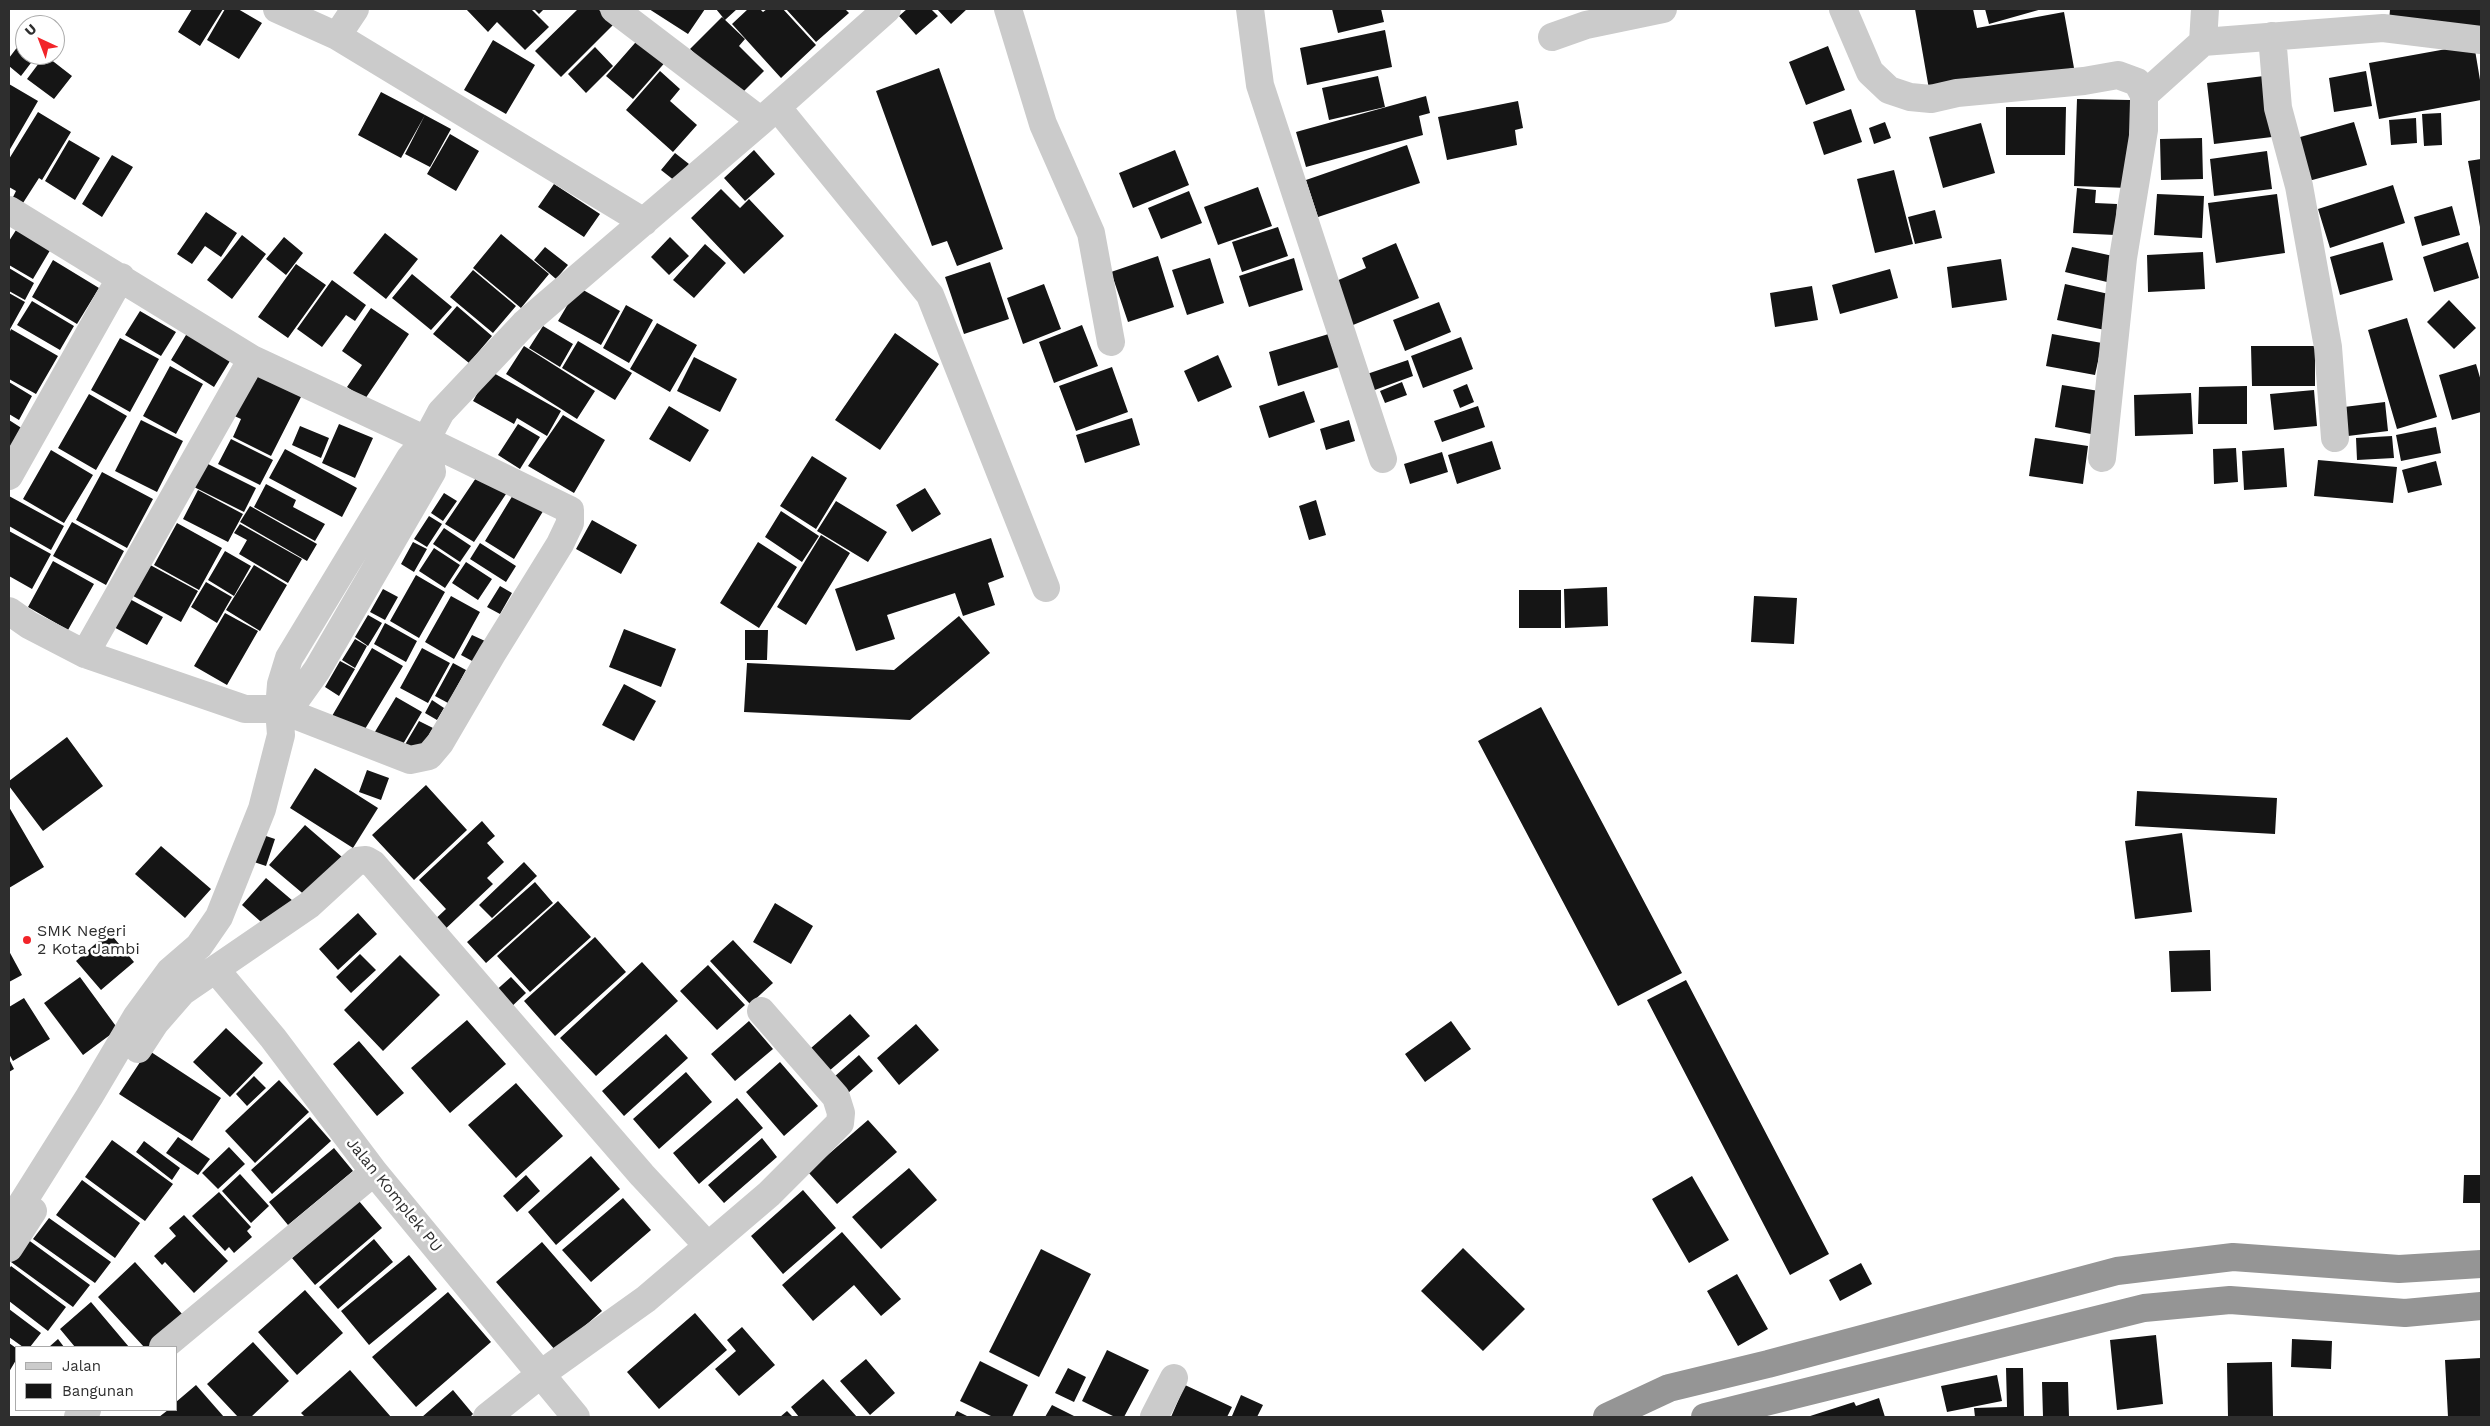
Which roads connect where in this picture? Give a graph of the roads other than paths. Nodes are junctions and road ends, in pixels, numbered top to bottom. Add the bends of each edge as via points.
1 (277, 9) edge
2 (355, 9) edge
3 (614, 9) edge
4 (887, 9) edge
5 (1008, 9) edge
6 (1250, 9) edge
7 (1663, 9) edge
8 (1843, 9) edge
9 (2206, 9) edge
10 (337, 36) junction
11 (2272, 36) junction
12 (1552, 37) dead end
13 (2481, 40) edge
14 (2203, 42) junction
15 (2144, 96) junction
16 (769, 114) junction
17 (9, 210) edge
18 (644, 222) junction
19 (121, 277) junction
20 (1111, 342) dead end
21 (252, 359) junction
22 (2335, 438) dead end
23 (426, 440) junction
24 (2102, 458) dead end
25 (1383, 459) dead end
26 (9, 476) edge
27 (1046, 588) dead end
28 (9, 611) edge
29 (85, 654) junction
30 (279, 709) junction
31 (216, 970) junction
32 (761, 1011) dead end
33 (374, 1172) junction
34 (9, 1224) edge
35 (708, 1246) junction
36 (9, 1248) edge
37 (2481, 1264) edge
38 (2481, 1306) edge
39 (164, 1346) edge
40 (1768, 1364) junction
41 (540, 1374) junction
42 (1174, 1378) dead end
43 (1778, 1399) junction
44 (487, 1417) edge
45 (576, 1417) edge
46 (1154, 1417) edge
47 (1607, 1417) edge
48 (1705, 1417) edge

1 - 10 street
2 - 10 street
3 - 16 street
4 - 16 street
5 - 20 street via 1043,124 1091,233
6 - 25 street via 1260,85
7 - 12 street via 1586,25
8 - 15 street via 1870,72 1889,90 1910,97 1930,99 1957,93 2118,75 2137,82
9 - 14 street
10 - 18 street
11 - 13 street via 2384,28
11 - 14 street
11 - 22 street via 2278,108 2299,186 2328,347
14 - 15 street
15 - 24 street via 2144,130 2123,258
16 - 18 street
16 - 27 street via 930,295
17 - 19 street
18 - 23 street via 524,324 441,412
19 - 21 street
19 - 26 street
21 - 23 street
21 - 29 street
23 - 30 street via 432,472 316,670 297,698
23 - 30 street via 570,510 570,523 560,544 440,743 429,756 410,760
28 - 29 street
29 - 30 street via 245,709
30 - 34 street via 281,735 262,809 219,917 199,946 170,971 137,1016
31 - 33 street, Jalan Komplek PU via 273,1038
31 - 35 street via 309,905 357,861 366,860 373,864 642,1175
31 - 36 street via 182,992 155,1023
32 - 35 street via 836,1097 841,1113 840,1123 769,1194
33 - 39 street
33 - 41 street, Jalan Komplek PU
35 - 41 street via 646,1299
37 - 40 highway via 2400,1270 2234,1257 2117,1271
38 - 43 highway via 2405,1313 2230,1300 2144,1308
40 - 43 highway
40 - 47 highway via 1669,1388
41 - 44 street
41 - 45 street, Jalan Komplek PU
42 - 46 street
43 - 48 highway

